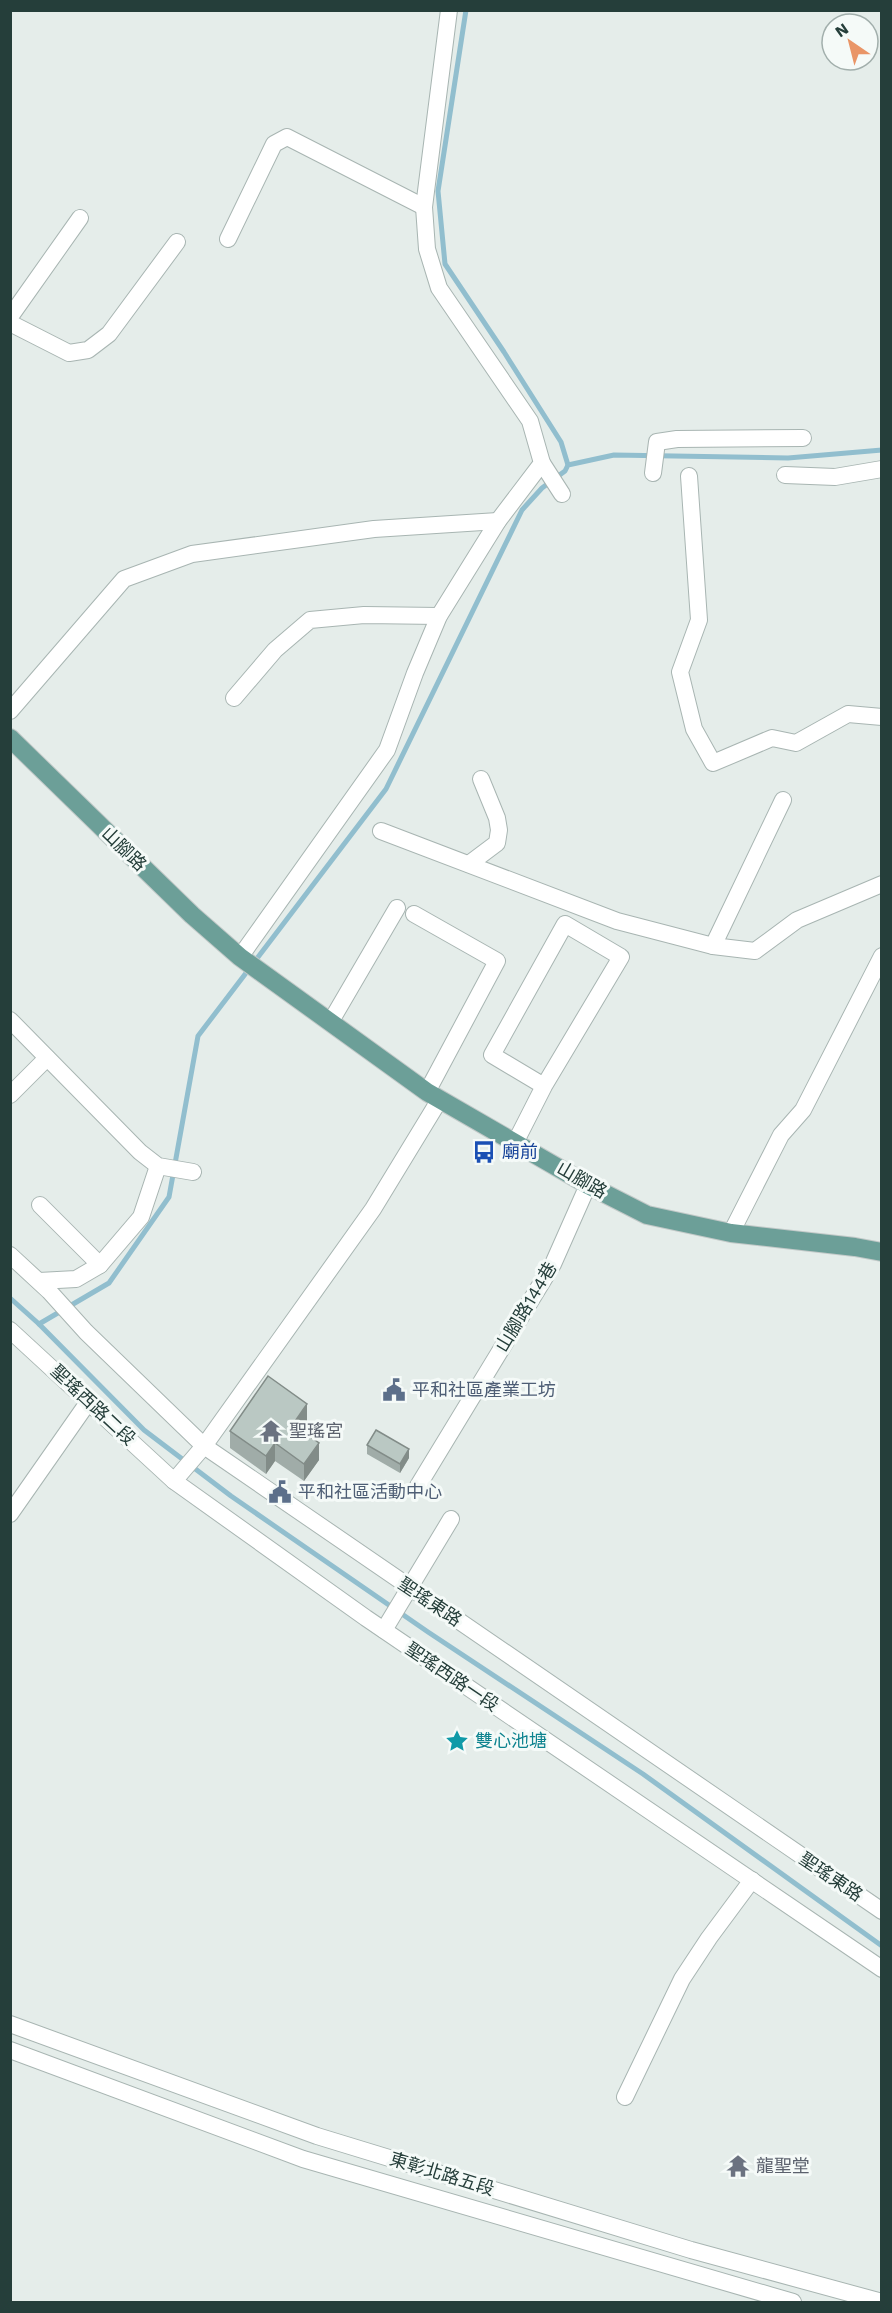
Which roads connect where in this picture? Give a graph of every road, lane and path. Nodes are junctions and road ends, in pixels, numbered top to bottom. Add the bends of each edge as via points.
1 (449, 10) edge
2 (424, 207) junction
3 (80, 218) dead end
4 (228, 239) dead end
5 (177, 242) dead end
6 (10, 317) edge
7 (10, 323) edge
8 (803, 438) dead end
9 (542, 463) junction
10 (882, 470) edge
11 (653, 473) dead end
12 (785, 475) dead end
13 (688, 476) dead end
14 (562, 494) dead end
15 (498, 520) junction
16 (440, 616) junction
17 (234, 698) dead end
18 (10, 711) edge
19 (882, 717) edge
20 (12, 742) edge
21 (481, 779) dead end
22 (783, 800) dead end
23 (381, 831) dead end
24 (470, 864) junction
25 (882, 884) edge
26 (397, 908) dead end
27 (414, 914) dead end
28 (713, 946) junction
29 (882, 956) edge
30 (240, 957) junction
31 (10, 1020) edge
32 (331, 1021) junction
33 (47, 1058) junction
34 (544, 1086) junction
35 (10, 1095) edge
36 (433, 1096) junction
37 (516, 1141) junction
38 (158, 1166) junction
39 (193, 1172) dead end
40 (588, 1185) junction
41 (40, 1205) dead end
42 (731, 1233) junction
43 (882, 1252) edge
44 (10, 1255) edge
45 (100, 1265) junction
46 (44, 1286) junction
47 (10, 1330) edge
48 (89, 1401) junction
49 (202, 1449) junction
50 (174, 1481) junction
51 (418, 1486) dead end
52 (10, 1514) edge
53 (451, 1519) dead end
54 (410, 1588) junction
55 (384, 1630) junction
56 (752, 1880) junction
57 (882, 1911) edge
58 (882, 1969) edge
59 (10, 2024) edge
60 (10, 2050) edge
61 (625, 2097) dead end
62 (793, 2302) edge
63 (882, 2302) edge

1 - 2 street
2 - 4 street via 287,137 274,144
2 - 9 street via 428,249 439,288 530,421
3 - 6 street
5 - 7 street via 109,334 88,350 69,352
8 - 11 street via 657,441
9 - 14 street
9 - 15 street
10 - 12 street via 836,477
13 - 19 street via 699,620 680,672 694,729 713,763 772,738 795,742 848,714
15 - 16 street
15 - 18 street via 374,529 192,554 124,579
16 - 17 street via 364,615 310,620 275,650
16 - 30 street via 387,750
20 - 30 main road, 山腳路
21 - 24 street via 499,830 497,843
22 - 28 street
23 - 24 street
24 - 28 street via 617,921
25 - 28 street via 797,920 755,951
26 - 32 street
27 - 36 street via 497,961
29 - 42 street via 803,1110 781,1135
30 - 32 main road, 山腳路
31 - 33 street
32 - 36 main road, 山腳路
33 - 35 street
33 - 38 street
34 - 34 street via 492,1055 565,924 621,957
34 - 37 street
36 - 37 main road, 山腳路
36 - 49 street via 373,1209
37 - 40 main road, 山腳路
38 - 39 street
38 - 45 street via 141,1216
40 - 42 main road, 山腳路 via 647,1215
40 - 51 street, 山腳路144巷 via 553,1264
41 - 45 street
42 - 43 main road, 山腳路
44 - 46 street, 聖瑤東路
45 - 46 street via 76,1278
46 - 49 street, 聖瑤東路
47 - 48 street, 聖瑤西路二段
48 - 50 street, 聖瑤西路二段
48 - 52 street
49 - 50 street
49 - 54 street, 聖瑤東路
50 - 55 street, 聖瑤西路一段
53 - 54 street
54 - 55 street
54 - 57 street, 聖瑤東路
55 - 56 street, 聖瑤西路一段
56 - 58 street, 聖瑤西路一段
56 - 61 street via 682,1979
59 - 63 street, 東彰北路五段 via 317,2136 691,2250
60 - 62 street, 東彰北路五段 via 303,2159

